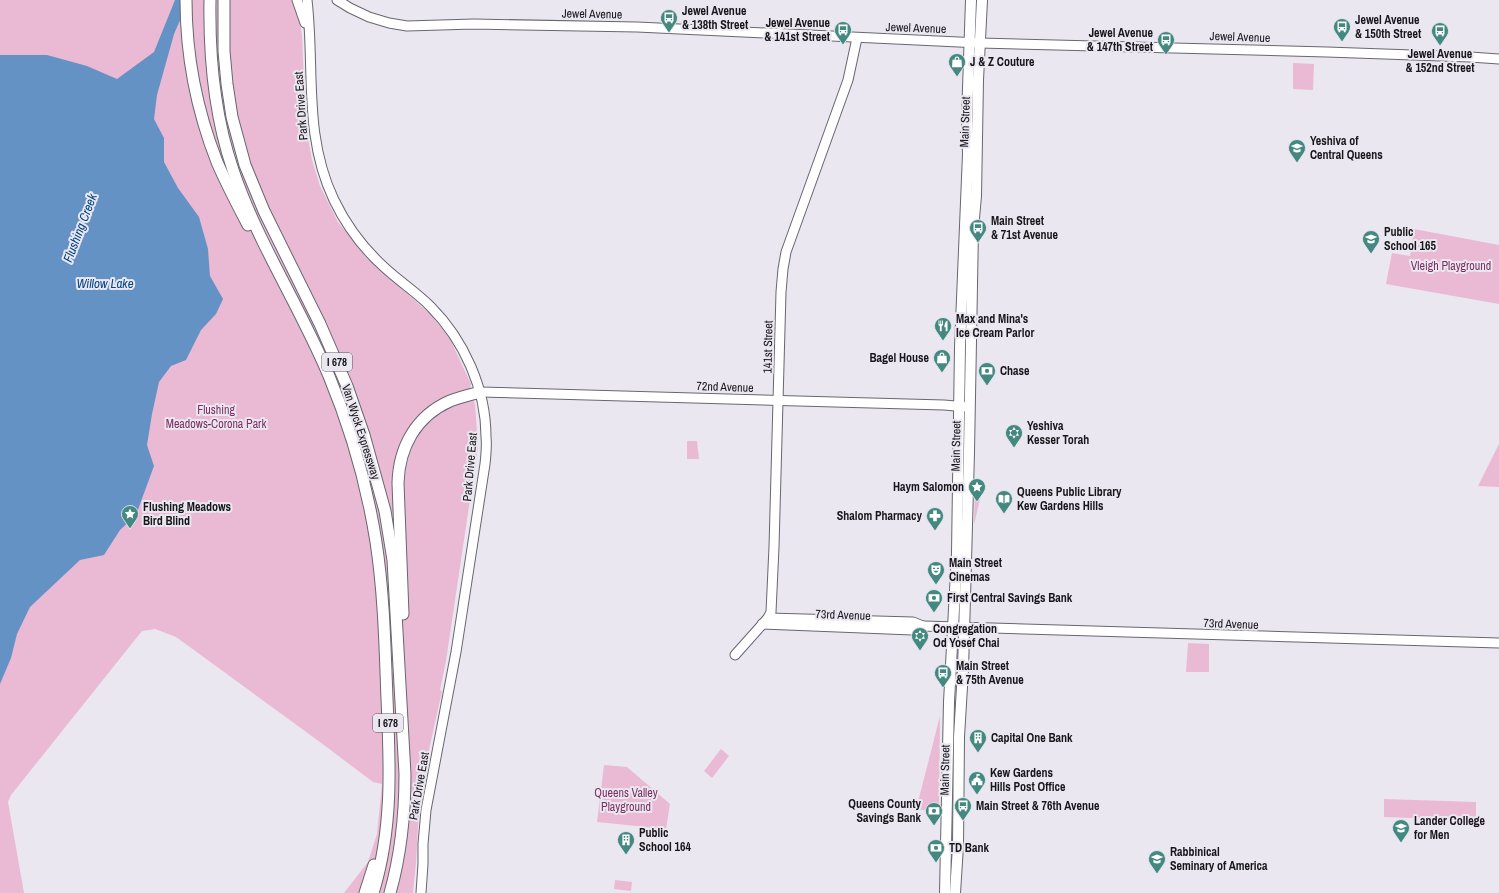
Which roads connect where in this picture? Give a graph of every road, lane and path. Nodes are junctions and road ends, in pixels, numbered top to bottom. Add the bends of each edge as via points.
1 (186, 0) edge
2 (210, 0) edge
3 (224, 0) edge
4 (297, 0) edge
5 (307, 0) edge
6 (337, 0) edge
7 (971, 0) edge
8 (982, 0) edge
9 (857, 38) junction
10 (310, 39) junction
11 (969, 42) junction
12 (980, 42) junction
13 (1499, 59) edge
14 (278, 270) junction
15 (480, 392) junction
16 (779, 400) junction
17 (965, 407) junction
18 (765, 621) junction
19 (958, 627) junction
20 (1499, 643) edge
21 (735, 655) dead end
22 (404, 739) junction
23 (387, 829) junction
24 (365, 893) edge
25 (373, 893) edge
26 (390, 893) edge
27 (421, 893) edge
28 (945, 893) edge
29 (955, 893) edge

1 - 14 highway via 191,63 202,115 217,161 255,238
2 - 14 highway, Van Wyck Expressway / I 678 via 212,68 223,137 244,201
3 - 22 highway, Van Wyck Expressway / I 678 via 227,84 232,118 245,165 264,212 325,335 347,386 364,435 385,511 393,560
4 - 10 street
5 - 10 street, Park Drive East
6 - 9 street, Jewel Avenue via 369,17 407,26 636,26
7 - 11 main road, Main Street
8 - 12 main road, Main Street
9 - 11 street, Jewel Avenue
9 - 16 street, 141st Street via 848,80 785,257 781,288
10 - 15 street, Park Drive East via 313,128 321,168 334,200 368,251 430,306 442,320 464,352
11 - 12 street, Jewel Avenue
11 - 17 main road, Main Street via 968,154 960,347
12 - 13 street, Jewel Avenue
12 - 17 main road, Main Street via 976,196
14 - 23 highway, Van Wyck Expressway / I 678 via 335,391 356,454 370,508 382,590 390,767
15 - 16 street, 72nd Avenue
15 - 22 highway via 450,401 425,418 405,445 398,467 407,697
15 - 27 street, Park Drive East via 486,436 485,464 458,645 426,810
16 - 17 street, 72nd Avenue
16 - 18 street, 141st Street via 771,612
17 - 19 main road, Main Street via 966,573
18 - 19 street, 73rd Avenue via 912,630 923,626
18 - 21 street
19 - 20 street, 73rd Avenue
19 - 28 main road, Main Street via 950,702
19 - 29 main road, Main Street via 963,670
22 - 26 highway, Van Wyck Expressway / I 678 via 405,813
23 - 24 highway
23 - 25 highway, Van Wyck Expressway / I 678

